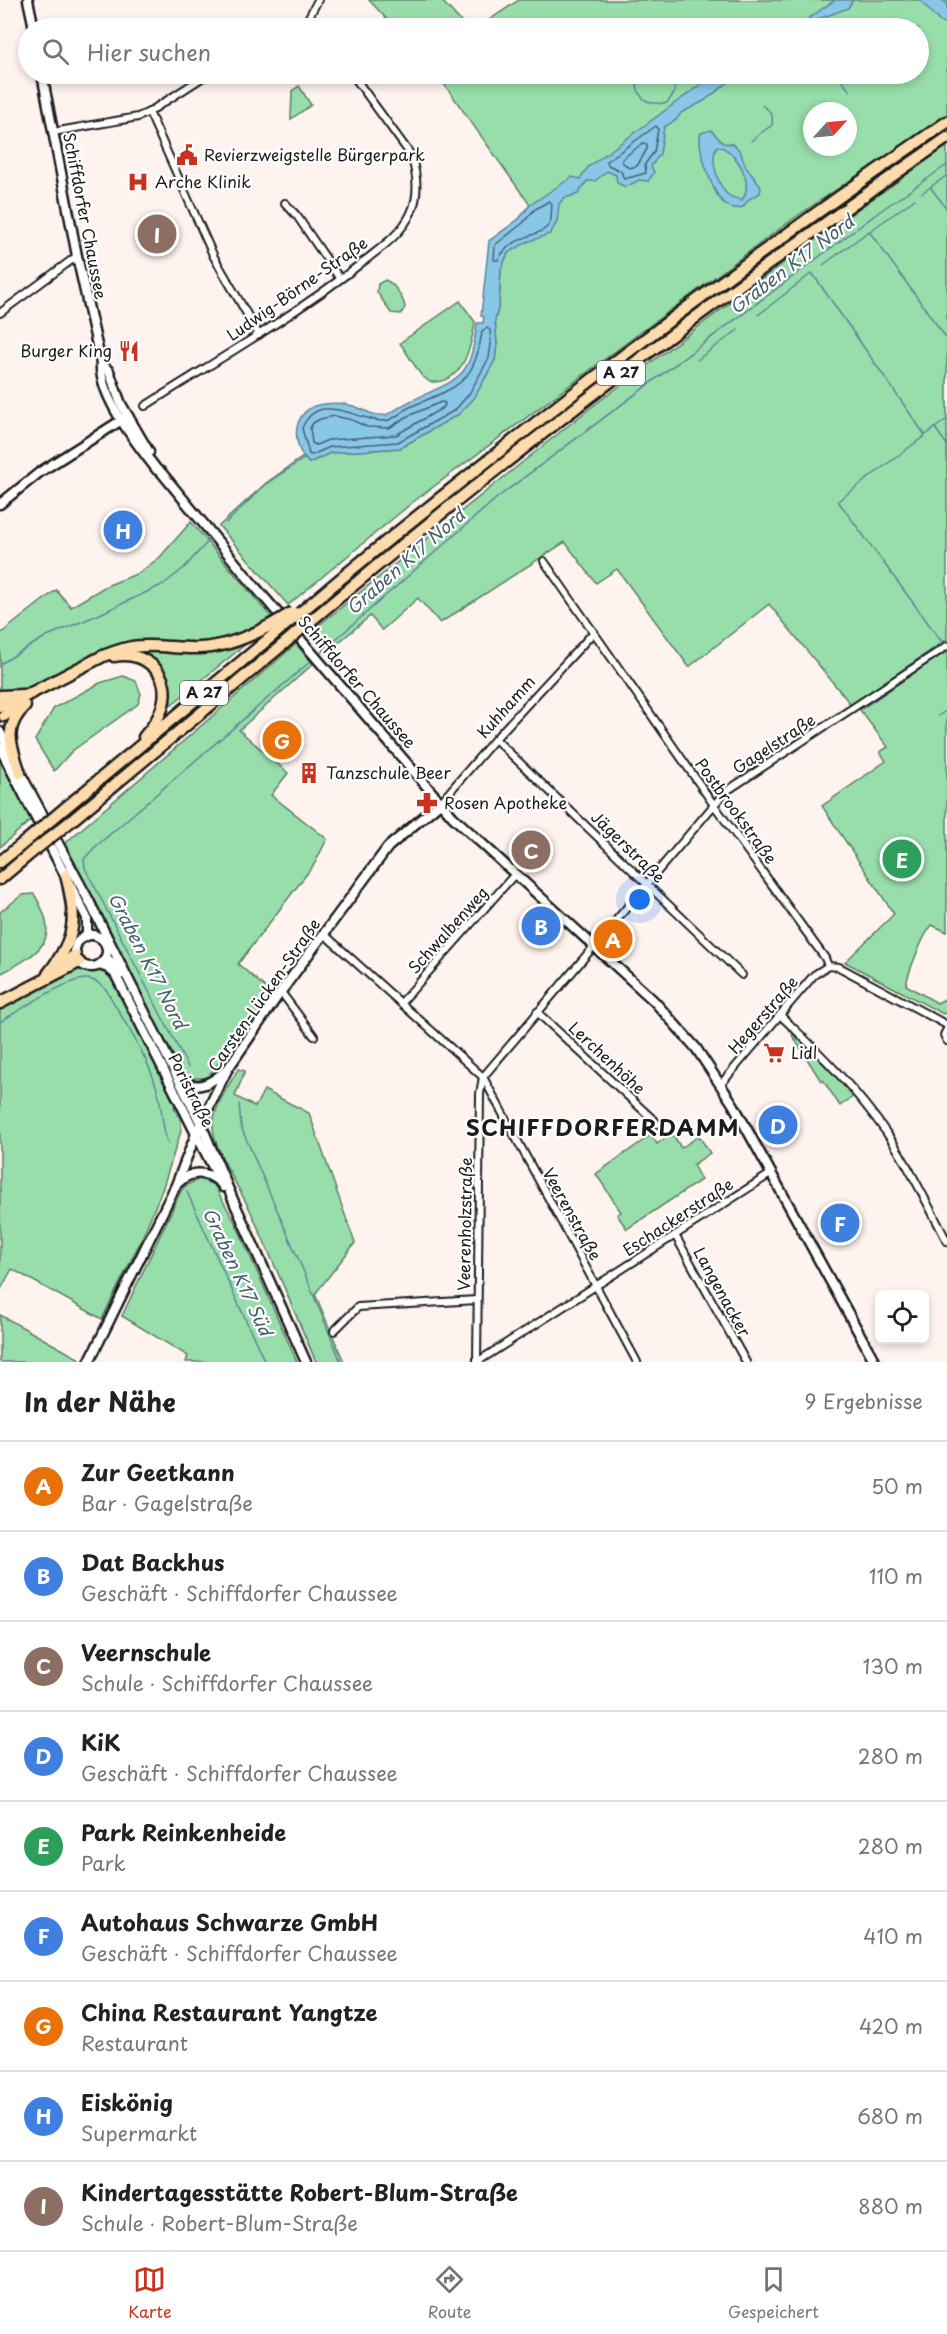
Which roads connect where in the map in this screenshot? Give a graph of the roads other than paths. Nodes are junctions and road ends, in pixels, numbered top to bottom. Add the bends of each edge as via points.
1 (28, 0) edge
2 (318, 0) edge
3 (32, 18) edge
4 (308, 18) edge
5 (44, 84) edge
6 (192, 84) edge
7 (360, 84) edge
8 (148, 112) junction
9 (947, 122) edge
10 (53, 132) junction
11 (947, 138) edge
12 (285, 203) dead end
13 (77, 256) junction
14 (340, 279) junction
15 (1, 311) edge
16 (259, 335) junction
17 (145, 406) dead end
18 (126, 420) junction
19 (0, 504) edge
20 (544, 561) dead end
21 (274, 628) junction
22 (594, 632) junction
23 (947, 646) edge
24 (33, 695) junction
25 (0, 696) edge
26 (1, 710) edge
27 (0, 728) edge
28 (0, 732) edge
29 (495, 739) junction
30 (0, 748) edge
31 (131, 754) junction
32 (20, 773) junction
33 (440, 803) junction
34 (714, 805) junction
35 (0, 862) edge
36 (515, 874) junction
37 (66, 875) junction
38 (0, 879) edge
39 (648, 884) junction
40 (88, 899) junction
41 (324, 934) junction
42 (92, 936) junction
43 (593, 947) junction
44 (106, 957) junction
45 (77, 958) junction
46 (99, 965) junction
47 (828, 966) junction
48 (48, 974) junction
49 (742, 975) dead end
50 (132, 986) junction
51 (281, 992) junction
52 (0, 1001) edge
53 (401, 1004) junction
54 (537, 1012) junction
55 (780, 1016) junction
56 (947, 1027) edge
57 (314, 1036) dead end
58 (947, 1041) edge
59 (227, 1070) junction
60 (175, 1072) junction
61 (483, 1077) junction
62 (721, 1084) junction
63 (201, 1124) junction
64 (658, 1124) dead end
65 (196, 1134) junction
66 (772, 1173) junction
67 (221, 1184) junction
68 (176, 1185) junction
69 (234, 1203) junction
70 (675, 1235) junction
71 (947, 1240) edge
72 (596, 1286) junction
73 (477, 1300) junction
74 (334, 1331) dead end
75 (89, 1362) edge
76 (306, 1362) edge
77 (477, 1362) edge
78 (637, 1362) edge
79 (746, 1362) edge
80 (875, 1362) edge

1 - 3 main road
2 - 4 street
5 - 10 main road, Schiffdorfer Chaussee
6 - 8 street
7 - 14 street, Ludwig-Börne-Straße via 405,144 416,169 417,190 403,227
8 - 10 street
8 - 16 street via 214,257
9 - 21 highway, A 27, bridge via 632,348
10 - 13 main road, Schiffdorfer Chaussee
11 - 38 highway, A 27, bridge via 671,334 408,539
12 - 14 street
13 - 15 street
13 - 18 main road, Schiffdorfer Chaussee via 101,363 108,371
14 - 16 street, Ludwig-Börne-Straße
16 - 17 street, Ludwig-Börne-Straße
18 - 19 main road via 40,472
18 - 33 main road, Schiffdorfer Chaussee via 161,472
20 - 22 street, Postbrookstraße
21 - 24 highway via 214,646 142,646 118,651
21 - 31 highway, A 27
22 - 29 street, Kuhhamm
22 - 34 street, Postbrookstraße
23 - 34 street, Gagelstraße via 725,792
24 - 25 highway
24 - 26 highway
24 - 31 highway via 111,657 144,659 164,681 164,698 150,730
24 - 32 highway via 11,726 10,744
26 - 27 main road
28 - 32 main road, Poristraße
29 - 33 street, Kuhhamm
29 - 39 street, Jägerstraße
30 - 37 main road, Poristraße
31 - 35 highway, A 27, bridge
32 - 40 main road, Poristraße
33 - 36 main road, Schiffdorfer Chaussee
33 - 41 main road, Carsten-Lücken-Straße via 388,847
34 - 39 street, Gagelstraße
34 - 47 street, Postbrookstraße
36 - 43 main road, Schiffdorfer Chaussee
36 - 53 street, Schwalbenweg
37 - 42 main road, Poristraße
37 - 48 highway via 74,925 69,943
39 - 43 street, Gagelstraße
39 - 49 street, Jägerstraße
40 - 42 main road, Poristraße
40 - 50 main road, Poristraße
41 - 51 main road, Carsten-Lücken-Straße
41 - 53 street, Veerenstraße
42 - 44 main road, Poristraße via 105,945
42 - 45 main road via 83,937 76,945
43 - 54 street
43 - 62 main road, Schiffdorfer Chaussee via 678,1027
44 - 46 main road
44 - 50 main road, Poristraße
45 - 46 main road via 91,967
45 - 48 highway
45 - 52 highway
46 - 65 main road, Poristraße via 115,974
47 - 55 street, Hegerstraße via 814,975
47 - 56 street via 837,965
48 - 52 highway
50 - 60 main road, Poristraße
51 - 57 street
51 - 59 main road, Carsten-Lücken-Straße
53 - 61 street, Veerenstraße
54 - 61 street
54 - 64 street, Lerchenhöhe
55 - 62 street, Hegerstraße
55 - 71 street via 830,1062 860,1097 889,1137
56 - 58 street
59 - 60 main road via 212,1082 196,1086 186,1083
59 - 63 main road, Carsten-Lücken-Straße
60 - 63 main road, Poristraße
61 - 72 street, Veerenstraße
61 - 73 street, Veerenholzstraße
62 - 66 main road, Schiffdorfer Chaussee
63 - 65 main road, Carsten-Lücken-Straße
63 - 69 main road, Poristraße
65 - 67 main road, Poristraße
65 - 68 main road, Carsten-Lücken-Straße
66 - 70 street, Eschackerstraße
66 - 80 main road, Schiffdorfer Chaussee
67 - 68 main road via 201,1173
67 - 69 main road, Poristraße
68 - 75 main road, Carsten-Lücken-Straße
69 - 76 main road, Poristraße
70 - 72 street, Eschackerstraße
70 - 79 street, Langenacker
72 - 77 street, Eschackerstraße
72 - 78 street, Veerenstraße
73 - 74 street via 358,1306
73 - 77 street, Veerenholzstraße

